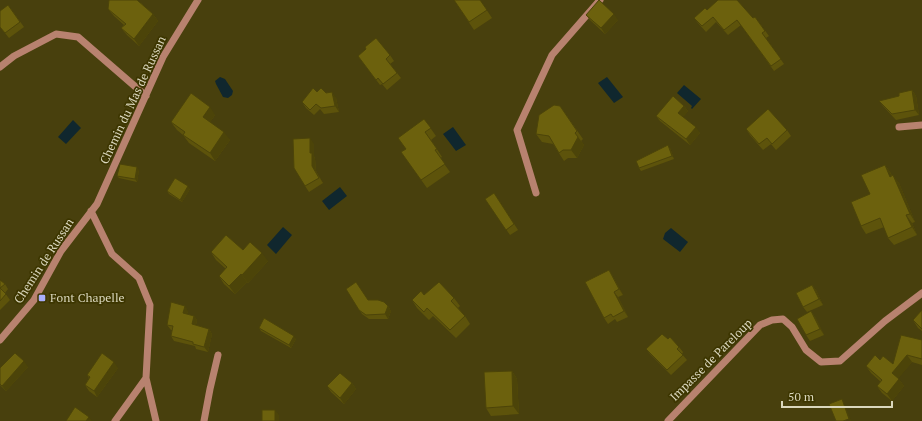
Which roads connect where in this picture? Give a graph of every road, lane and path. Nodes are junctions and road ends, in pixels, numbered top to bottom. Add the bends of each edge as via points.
1 (198, 0) edge
2 (600, 0) edge
3 (0, 67) edge
4 (146, 96) junction
5 (922, 125) edge
6 (899, 127) dead end
7 (536, 193) dead end
8 (91, 211) junction
9 (922, 293) edge
10 (0, 340) edge
11 (218, 355) dead end
12 (146, 378) junction
13 (115, 421) edge
14 (156, 421) edge
15 (204, 421) edge
16 (668, 421) edge

1 - 4 street, Chemin du Mas de Russan via 163,58
2 - 7 street via 552,55 517,130
3 - 4 street via 14,56 56,34 78,37
4 - 8 street, Chemin du Mas de Russan via 97,204
5 - 6 street
8 - 10 street, Chemin de Russan via 61,251 34,300
8 - 12 street via 112,254 139,278 150,305
9 - 16 street, Impasse de Pareloup via 885,321 840,361 820,362 806,350 792,327 783,319 760,325
11 - 15 street
12 - 13 street
12 - 14 street

